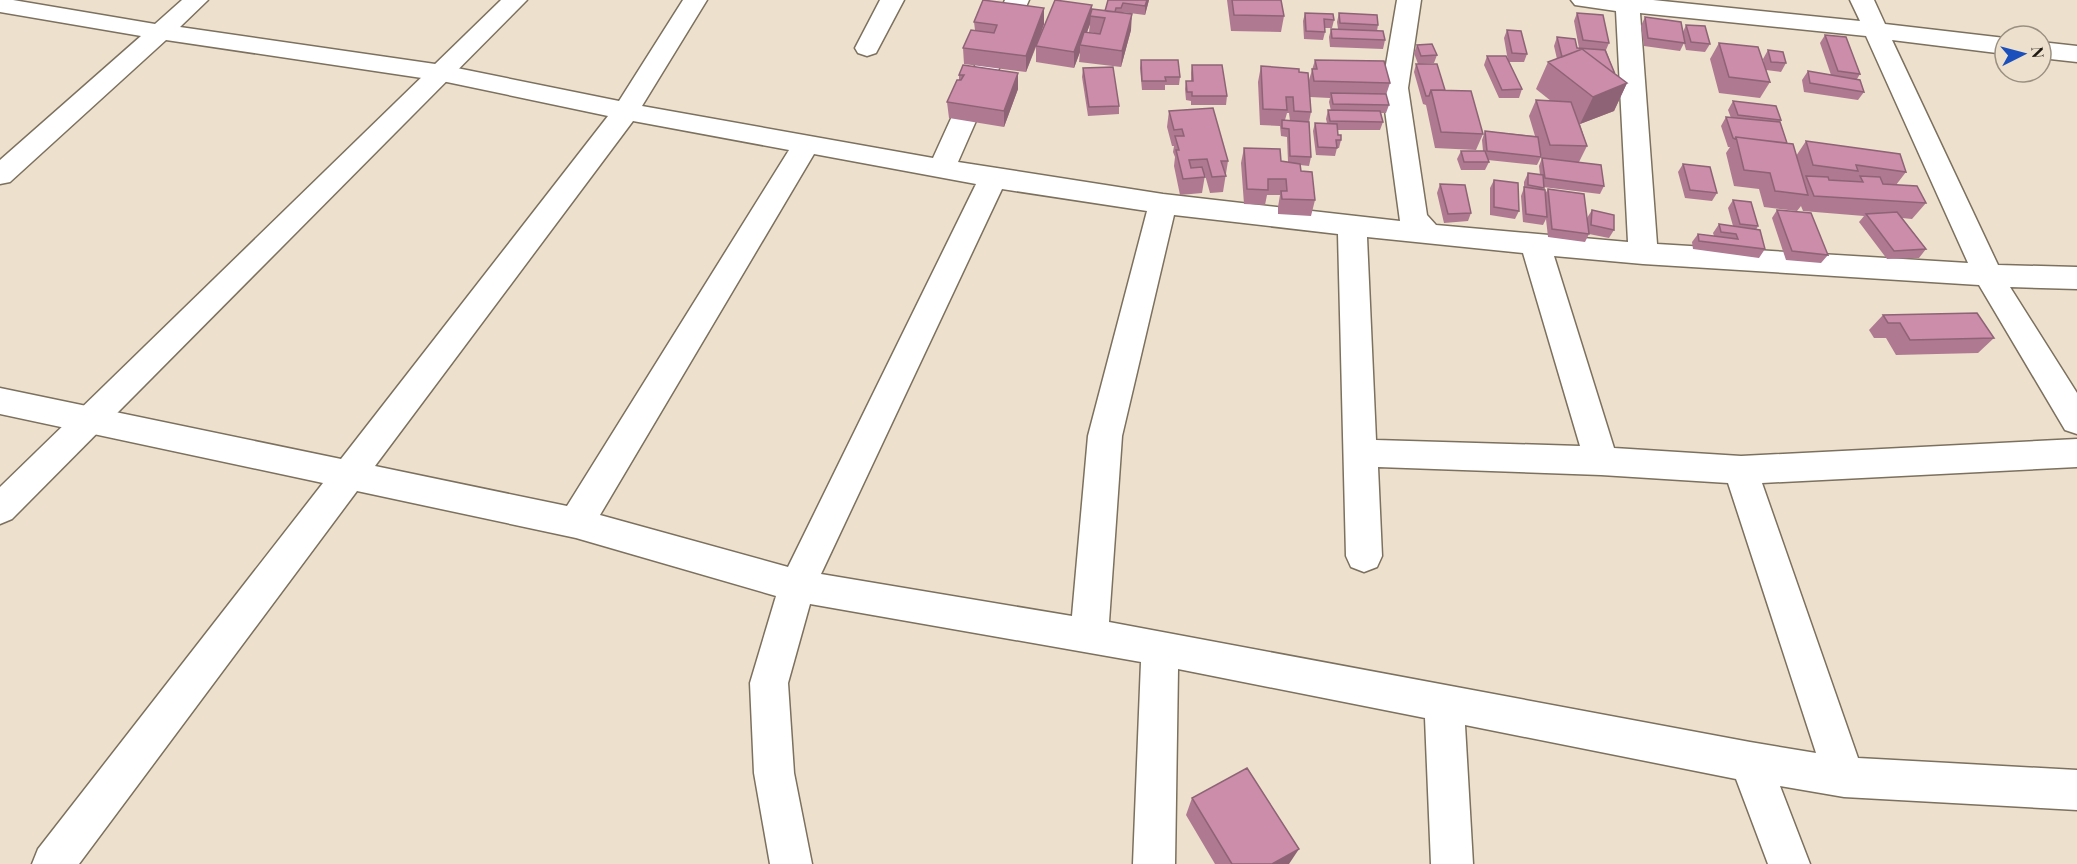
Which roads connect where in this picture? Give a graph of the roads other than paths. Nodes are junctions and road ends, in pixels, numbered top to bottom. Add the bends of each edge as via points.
1 (196, 0) edge
2 (515, 0) edge
3 (695, 0) edge
4 (892, 0) edge
5 (1017, 0) edge
6 (1409, 0) edge
7 (1583, 0) edge
8 (1862, 0) edge
9 (1628, 2) edge
10 (0, 5) edge
11 (1875, 30) junction
12 (160, 32) junction
13 (1993, 45) edge
14 (867, 48) dead end
15 (2053, 51) edge
16 (2077, 54) edge
17 (442, 73) junction
18 (626, 111) junction
19 (807, 143) junction
20 (942, 168) junction
21 (0, 175) edge
22 (993, 178) junction
23 (1163, 204) junction
24 (1352, 224) junction
25 (1428, 234) junction
26 (1535, 243) junction
27 (1643, 254) junction
28 (1988, 275) junction
29 (2077, 278) edge
30 (0, 402) edge
31 (91, 419) junction
32 (2077, 421) edge
33 (1361, 453) junction
34 (2077, 453) edge
35 (1601, 461) junction
36 (1741, 470) junction
37 (350, 475) junction
38 (0, 509) edge
39 (576, 523) junction
40 (1364, 556) dead end
41 (797, 586) junction
42 (1089, 636) junction
43 (1160, 648) junction
44 (1444, 703) junction
45 (1750, 762) junction
46 (1844, 777) junction
47 (2077, 790) edge
48 (53, 864) edge
49 (791, 864) edge
50 (1155, 864) edge
51 (1452, 864) edge
52 (1789, 864) edge

1 - 12 street
2 - 17 street
3 - 18 street
4 - 14 street
5 - 20 street
6 - 25 street via 1395,88 1413,218
7 - 9 street
8 - 11 street
9 - 11 street
9 - 27 street
10 - 12 street
11 - 13 street
11 - 28 street
12 - 17 street
12 - 21 street
15 - 16 street
17 - 18 street
17 - 31 street
18 - 19 street
18 - 37 street
19 - 20 street
19 - 39 street
20 - 22 street
22 - 23 street
22 - 41 street
23 - 24 street
23 - 42 street via 1105,436
24 - 25 street
24 - 33 street
25 - 26 street
26 - 27 street
26 - 35 street
27 - 28 street
28 - 29 street
28 - 32 street
30 - 31 street
31 - 37 street
31 - 38 street
33 - 35 street
33 - 40 street
34 - 36 street
35 - 36 street
36 - 46 street
37 - 39 street
37 - 48 street
39 - 41 street
41 - 42 street
41 - 49 street via 769,683 774,773
42 - 43 street
43 - 44 street
43 - 50 street
44 - 45 street
44 - 51 street
45 - 46 street
45 - 52 street
46 - 47 street

